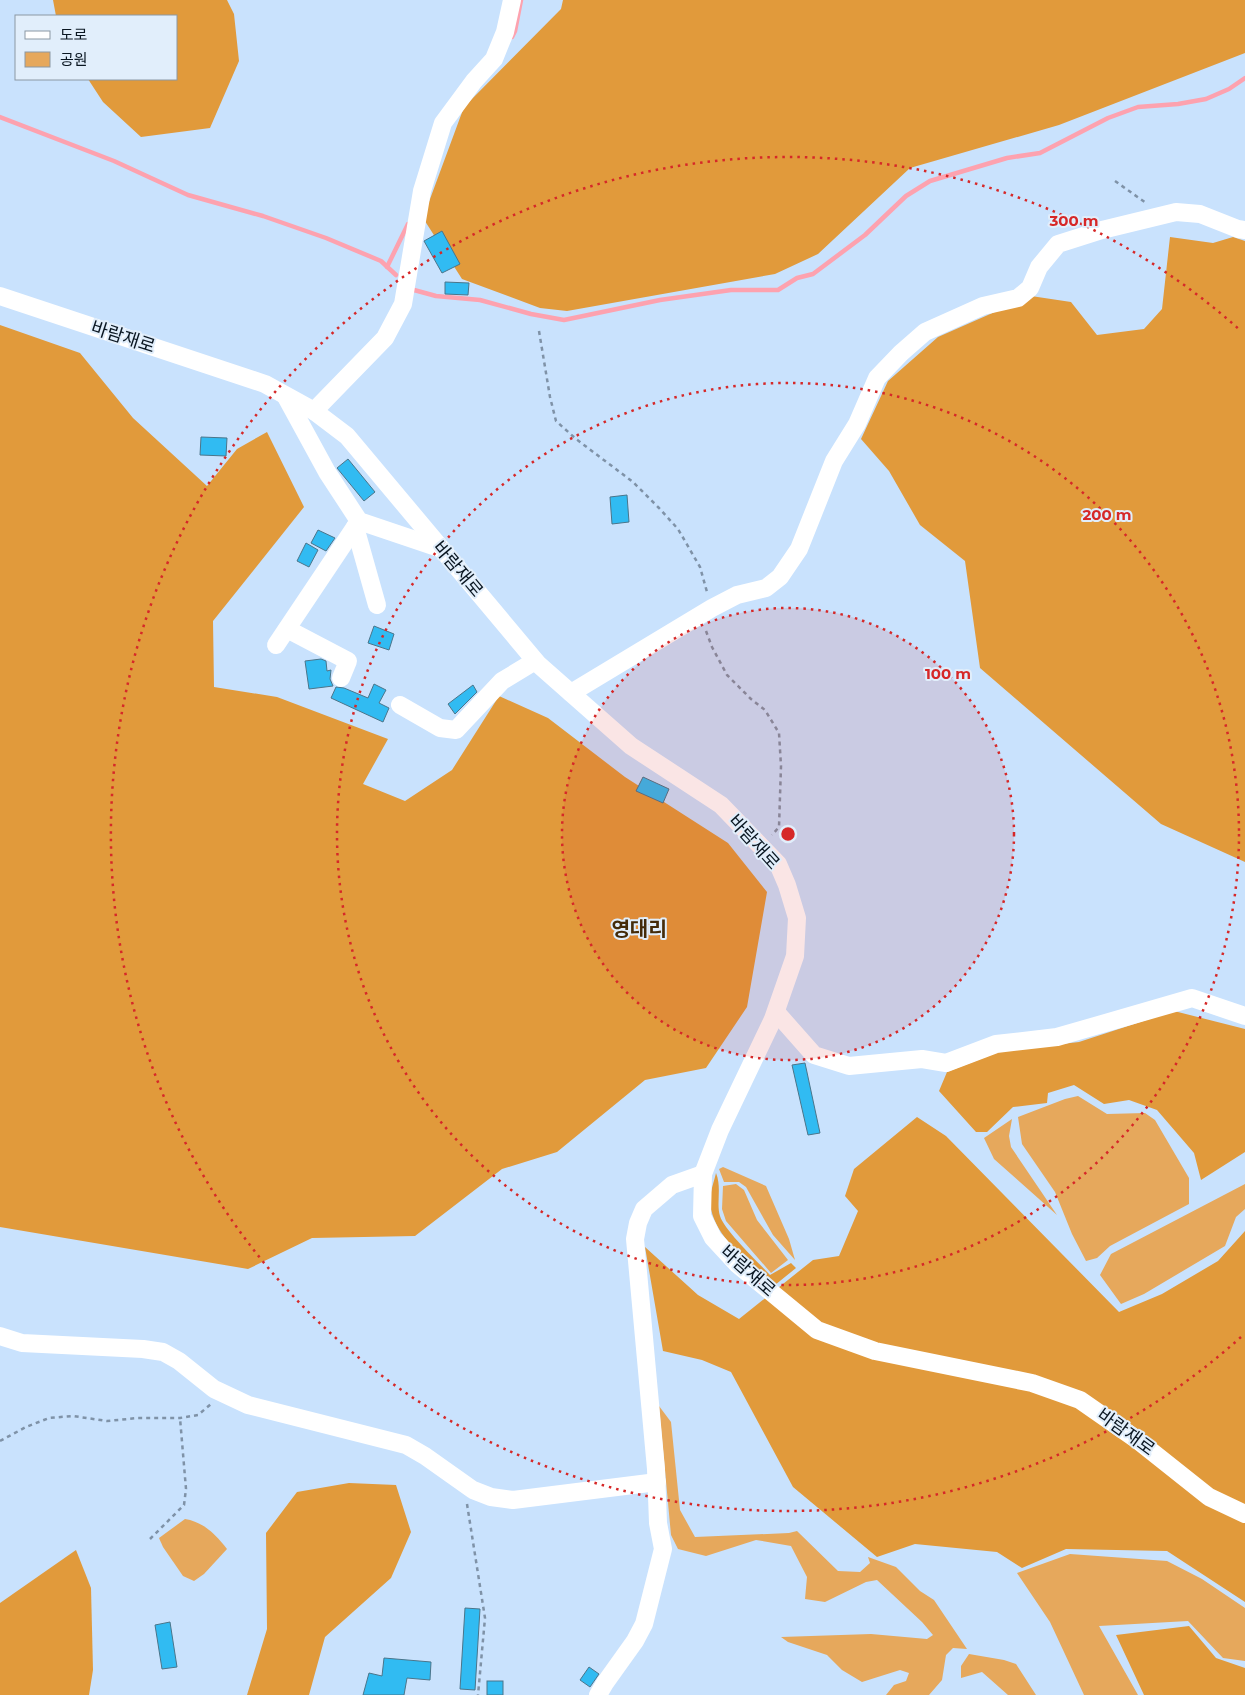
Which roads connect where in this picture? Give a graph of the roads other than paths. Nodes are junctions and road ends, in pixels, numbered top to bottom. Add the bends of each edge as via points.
1 (512, 0) edge
2 (1245, 230) edge
3 (0, 296) edge
4 (286, 396) junction
5 (314, 411) junction
6 (357, 524) junction
7 (442, 549) junction
8 (377, 605) dead end
9 (287, 629) junction
10 (276, 646) dead end
11 (535, 661) junction
12 (341, 678) dead end
13 (571, 693) junction
14 (400, 705) dead end
15 (776, 1012) junction
16 (1245, 1016) edge
17 (703, 1174) junction
18 (0, 1336) edge
19 (656, 1482) junction
20 (1245, 1514) edge
21 (598, 1695) edge

1 - 5 street via 505,32 494,59 443,123 422,190 403,304 384,338
2 - 13 street via 1200,214 1176,212 1058,244 1039,267 1030,288 1018,298 983,306 925,332 877,378 857,424 834,461 799,548 780,577 766,588 737,595 706,611
3 - 4 street, 바람재로 via 265,384
4 - 5 street, 바람재로
4 - 6 street
5 - 7 street, 바람재로 via 347,436
6 - 7 street
6 - 8 street
6 - 9 street
7 - 11 street, 바람재로
9 - 10 street
9 - 12 street via 348,661
11 - 13 street, 바람재로
11 - 14 street via 502,681 456,730 440,728
13 - 15 street, 바람재로 via 631,746 721,805 778,864 797,918 795,956
15 - 16 street via 814,1056 849,1066 922,1059 946,1063 996,1044 1057,1038 1192,998
15 - 17 street, 바람재로 via 720,1130
17 - 19 street via 672,1185 644,1209 635,1239
17 - 20 street, 바람재로 via 702,1216 713,1238 736,1264 817,1330 875,1351 1032,1383 1080,1400 1210,1497
18 - 19 street via 22,1342 163,1352 223,1394 248,1405 406,1445 473,1490 491,1497 514,1500
19 - 21 street via 663,1549 644,1624 636,1641

